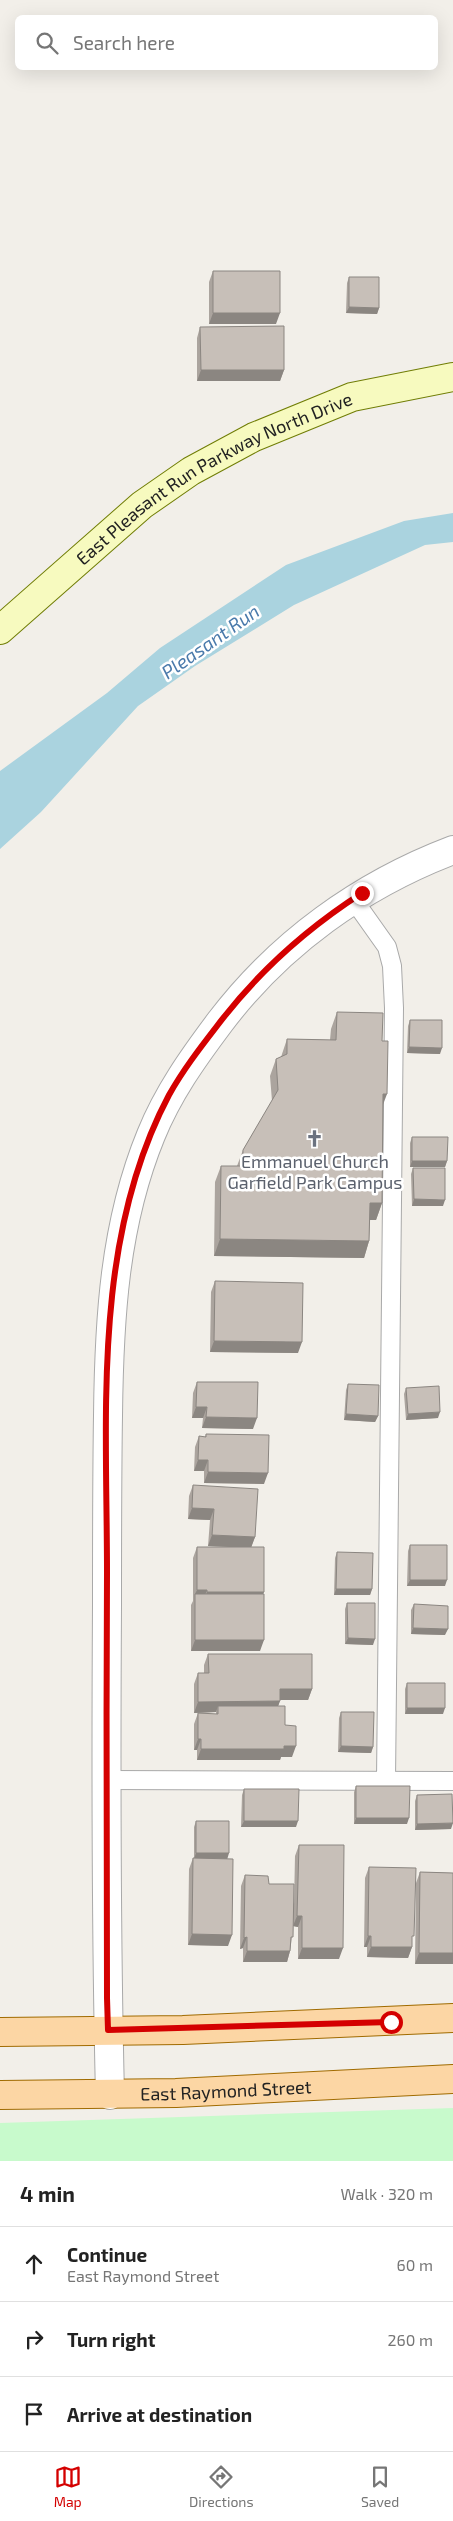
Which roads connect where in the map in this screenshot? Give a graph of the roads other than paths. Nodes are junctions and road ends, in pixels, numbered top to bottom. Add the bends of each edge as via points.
1 (453, 377) edge
2 (0, 630) edge
3 (453, 850) edge
4 (352, 900) junction
5 (106, 1780) junction
6 (386, 1781) junction
7 (453, 1781) edge
8 (453, 2018) edge
9 (108, 2030) junction
10 (0, 2032) edge
11 (453, 2079) edge
12 (0, 2095) edge
13 (110, 2095) junction

1 - 2 street, East Pleasant Run Parkway North Drive via 352,397 260,434 190,471 142,505
3 - 4 street via 400,873
4 - 5 street via 295,943 261,974 197,1053 169,1096 151,1134 130,1199 120,1240 109,1343
4 - 6 lane via 387,947 392,966 394,1008
5 - 6 lane
5 - 9 street
6 - 7 lane
8 - 9 main road via 183,2030
9 - 10 main road
9 - 13 street
11 - 13 main road, East Raymond Street
12 - 13 main road, East Raymond Street

